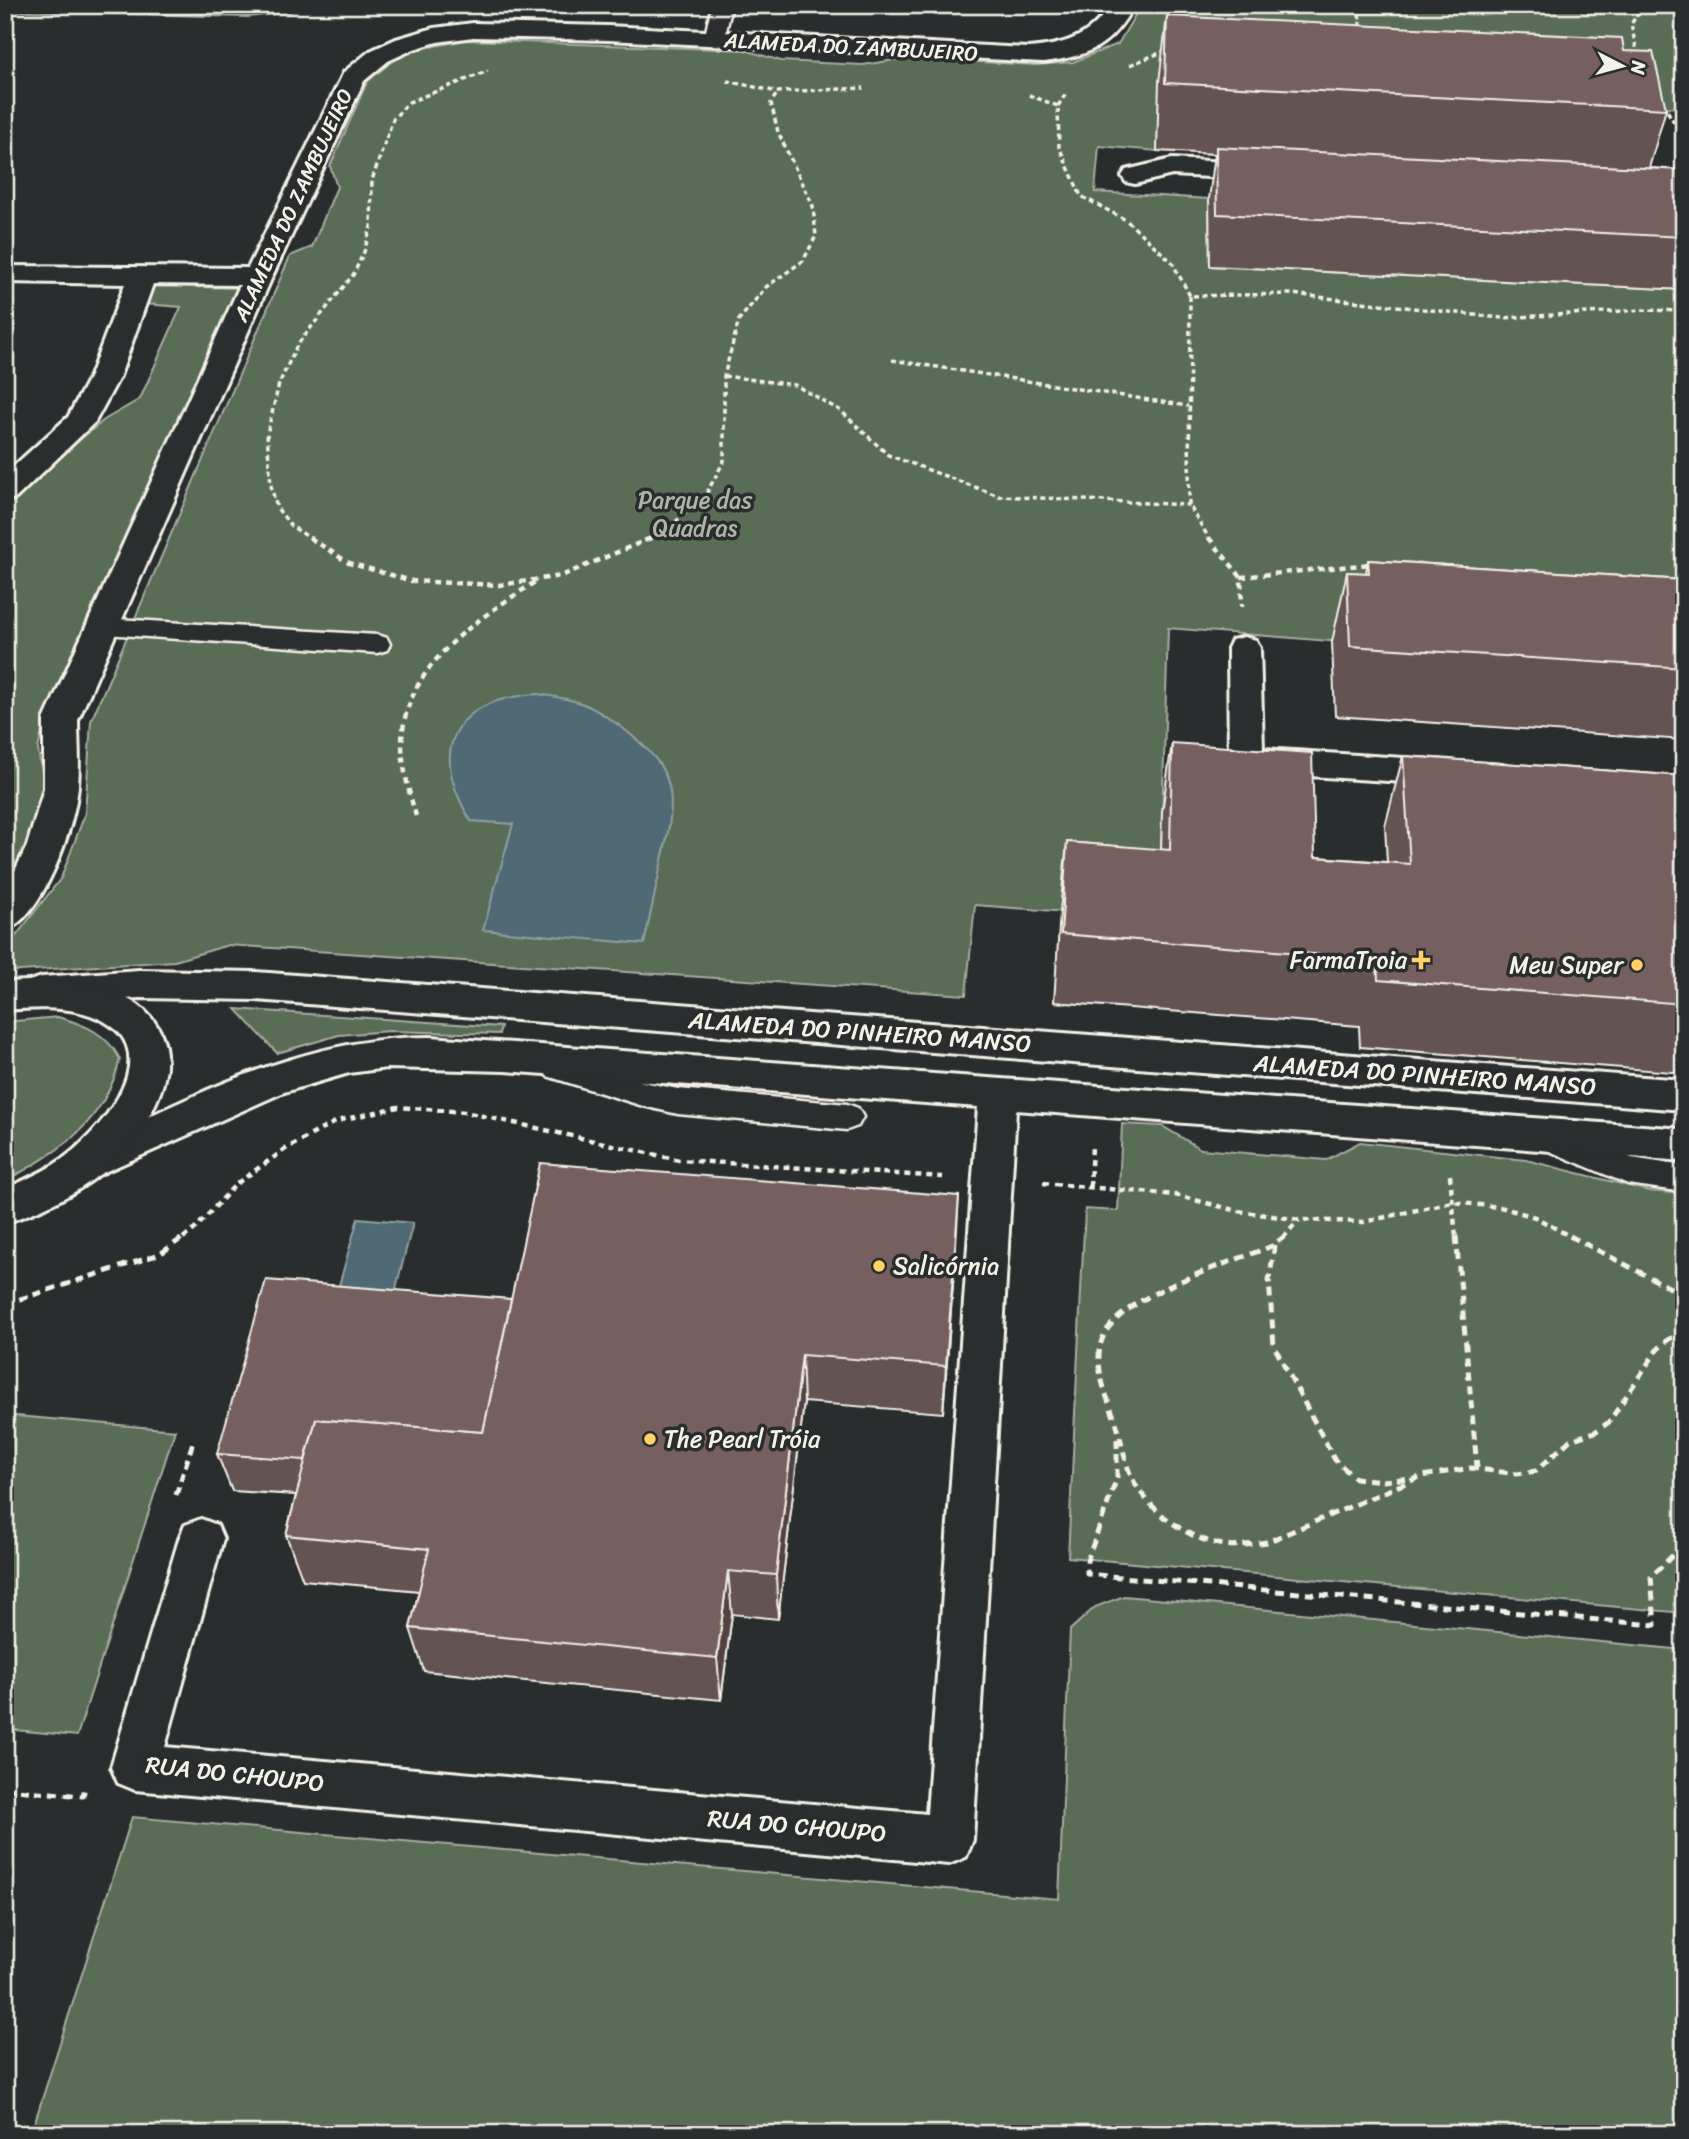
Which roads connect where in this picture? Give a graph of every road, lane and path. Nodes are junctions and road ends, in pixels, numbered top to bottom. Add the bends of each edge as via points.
1 (722, 5) edge
2 (1122, 5) edge
3 (1358, 5) edge
4 (1644, 5) edge
5 (626, 12) dead end
6 (1361, 27) junction
7 (1348, 28) edge
8 (1373, 28) edge
9 (608, 33) junction
10 (714, 40) junction
11 (1363, 41) edge
12 (1174, 50) edge
13 (1624, 53) edge
14 (1637, 54) junction
15 (1639, 61) edge
16 (1126, 66) dead end
17 (493, 69) dead end
18 (1079, 88) dead end
19 (778, 92) dead end
20 (1662, 103) edge
21 (1058, 106) dead end
22 (1684, 138) edge
23 (1294, 173) edge
24 (1135, 176) dead end
25 (5, 274) edge
26 (142, 276) junction
27 (258, 277) junction
28 (1190, 296) dead end
29 (891, 360) dead end
30 (724, 376) junction
31 (1188, 406) junction
32 (5, 491) edge
33 (1189, 505) junction
34 (1374, 564) edge
35 (537, 581) junction
36 (100, 627) junction
37 (377, 644) dead end
38 (1244, 648) dead end
39 (1479, 774) edge
40 (416, 816) dead end
41 (5, 917) edge
42 (21, 994) edge
43 (505, 1056) junction
44 (998, 1094) junction
45 (1684, 1095) edge
46 (847, 1117) dead end
47 (1446, 1126) junction
48 (1538, 1133) junction
49 (1684, 1144) edge
50 (71, 1171) junction
51 (1684, 1179) edge
52 (993, 1180) junction
53 (1452, 1202) junction
54 (5, 1207) edge
55 (1300, 1220) junction
56 (1275, 1245) junction
57 (1684, 1295) edge
58 (5, 1304) edge
59 (1684, 1333) edge
60 (1117, 1424) junction
61 (1477, 1468) junction
62 (1417, 1478) junction
63 (201, 1539) dead end
64 (1684, 1551) edge

1 - 10 lane
2 - 10 street, ALAMEDA DO ZAMBUJEIRO via 1111,26 1092,43 1065,53 1028,56
3 - 6 path
4 - 14 path via 1631,24
5 - 9 street
6 - 7 path
6 - 8 path
6 - 11 path
9 - 10 street, ALAMEDA DO ZAMBUJEIRO
9 - 27 street, ALAMEDA DO ZAMBUJEIRO via 461,31 405,44 368,63 353,78
12 - 16 path
13 - 14 path
14 - 15 path
17 - 35 path via 409,102 393,119 372,180 364,252 353,275 297,345 279,384 267,434 271,486 277,508 291,526 349,563 412,581 499,585
18 - 21 path via 1067,93
19 - 30 path via 771,103 778,132 813,206 816,236 803,261 766,287 739,320
20 - 22 path
23 - 24 street via 1172,167
25 - 26 street
26 - 27 street
26 - 32 street via 101,386 80,422
27 - 36 street, ALAMEDA DO ZAMBUJEIRO
28 - 31 path
29 - 31 path
30 - 33 path via 795,385 841,411 888,454 999,496
30 - 35 path via 724,461 705,496 662,534 561,576
31 - 33 path
33 - 34 path via 1207,536 1241,577
35 - 40 path via 467,626 425,672 404,721 404,772
36 - 37 lane
36 - 41 street, ALAMEDA DO ZAMBUJEIRO via 61,720 61,788 45,846 28,887
38 - 39 street via 1246,760
42 - 45 street, ALAMEDA DO PINHEIRO MANSO via 139,984 256,986
42 - 50 street via 72,995 108,1006 138,1027 146,1051 147,1076 130,1115 95,1155
43 - 44 street, ALAMEDA DO PINHEIRO MANSO
43 - 46 lane via 587,1073 653,1097 692,1104
43 - 50 street, ALAMEDA DO PINHEIRO MANSO via 387,1053 319,1065 270,1082
44 - 47 street, ALAMEDA DO PINHEIRO MANSO
44 - 52 street, RUA DO CHOUPO
47 - 48 street, ALAMEDA DO PINHEIRO MANSO
47 - 53 path
48 - 49 street, ALAMEDA DO PINHEIRO MANSO
48 - 51 lane via 1628,1171
50 - 54 street
52 - 55 path via 1175,1195
52 - 58 path via 680,1160 465,1112 398,1107 337,1121 286,1148 236,1184 195,1229 160,1254
52 - 63 street, RUA DO CHOUPO via 950,1840 135,1767
53 - 55 path via 1364,1222
53 - 57 path via 1500,1207 1535,1217
53 - 61 path
55 - 56 path
56 - 60 path via 1205,1269 1130,1308 1102,1338 1098,1365 1102,1388
56 - 62 path via 1269,1280 1274,1346 1335,1460 1355,1478
59 - 61 path via 1674,1335 1652,1354 1620,1413 1594,1433 1571,1439 1530,1474
60 - 62 path via 1122,1455 1134,1481 1161,1516 1224,1546 1265,1543
60 - 64 path via 1117,1478 1087,1561 1087,1574 1655,1625 1651,1577
61 - 62 path

